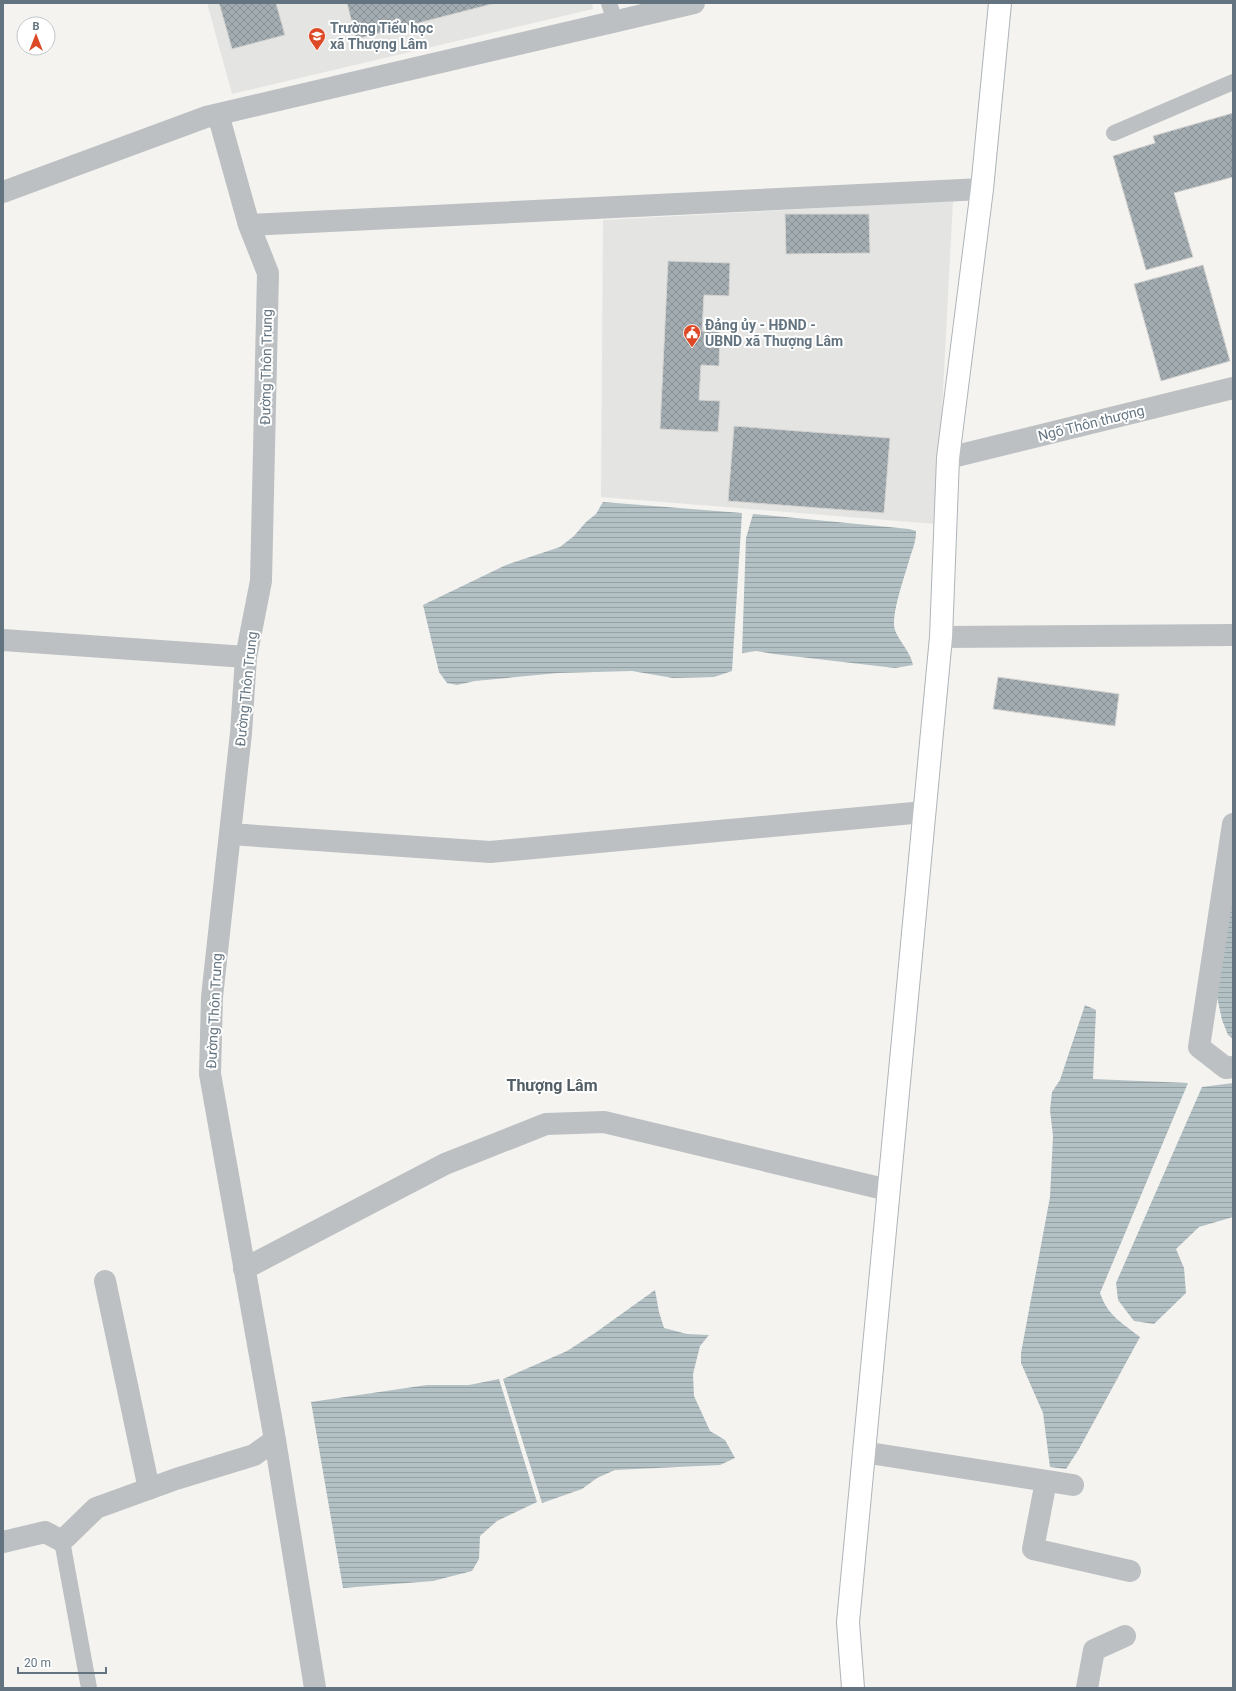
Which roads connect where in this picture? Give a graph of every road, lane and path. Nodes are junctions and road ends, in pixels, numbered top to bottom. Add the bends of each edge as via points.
1 (694, 3) edge
2 (1000, 3) edge
3 (612, 12) edge
4 (1233, 82) edge
5 (218, 114) junction
6 (1114, 133) dead end
7 (982, 189) junction
8 (3, 192) edge
9 (249, 224) junction
10 (1233, 388) edge
11 (948, 458) junction
12 (1233, 635) edge
13 (941, 637) junction
14 (3, 640) edge
15 (246, 657) junction
16 (924, 812) junction
17 (1233, 824) edge
18 (230, 834) junction
19 (1233, 1067) edge
20 (888, 1190) junction
21 (244, 1268) junction
22 (106, 1281) dead end
23 (275, 1440) junction
24 (863, 1452) junction
25 (1046, 1481) junction
26 (1073, 1485) dead end
27 (149, 1489) junction
28 (62, 1541) junction
29 (3, 1542) edge
30 (1130, 1571) dead end
31 (1124, 1636) dead end
32 (89, 1688) edge
33 (314, 1688) edge
34 (853, 1688) edge
35 (1087, 1688) edge

1 - 3 street
2 - 7 street
3 - 5 street
4 - 6 lane
5 - 8 street
5 - 9 street, Đường Thôn Trung
7 - 9 street
7 - 11 street
9 - 15 street, Đường Thôn Trung via 268,273 261,581
10 - 11 street, Ngõ Thôn thượng
11 - 13 street
12 - 13 street
13 - 16 street
14 - 15 street
15 - 18 street, Đường Thôn Trung
16 - 18 street via 490,852
16 - 20 street
17 - 19 street via 1199,1046 1226,1068
18 - 21 street, Đường Thôn Trung via 212,997 210,1074
20 - 21 street via 604,1122 546,1124 445,1164
20 - 24 street
21 - 23 street, Đường Thôn Trung
22 - 27 street
23 - 27 street via 254,1455
23 - 33 street, Đường Thôn Trung
24 - 25 street
24 - 34 street via 848,1622
25 - 26 street
25 - 30 street via 1032,1549
27 - 28 street via 96,1508
28 - 29 street via 45,1532
28 - 32 lane
31 - 35 street via 1094,1650

